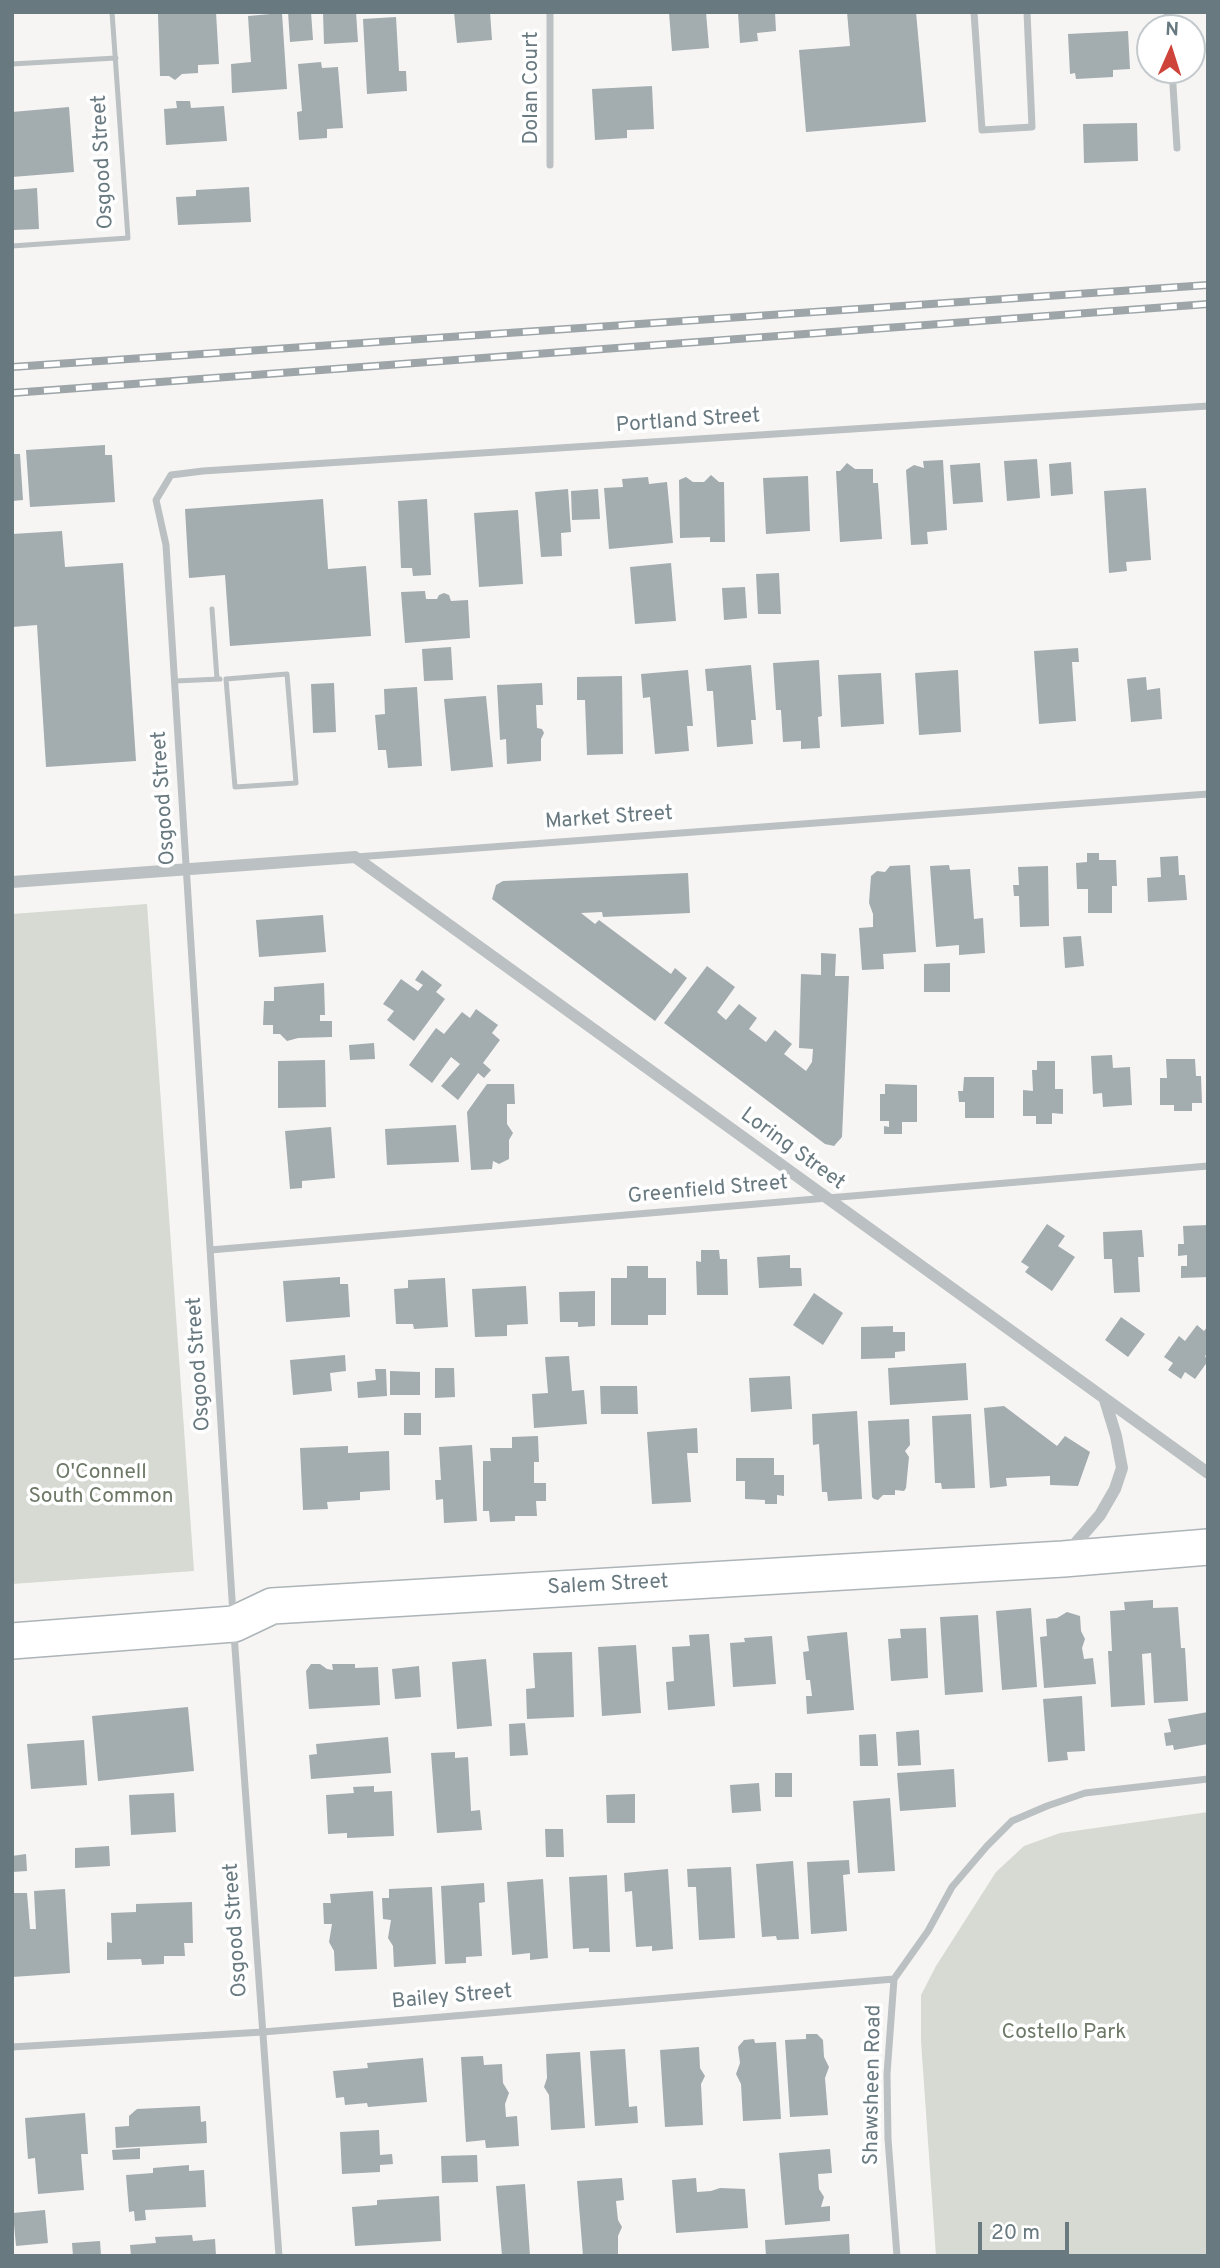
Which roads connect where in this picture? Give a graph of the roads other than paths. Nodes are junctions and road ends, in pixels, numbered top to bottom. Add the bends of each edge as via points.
1 (112, 12) edge
2 (550, 12) edge
3 (974, 12) edge
4 (1027, 12) edge
5 (116, 58) junction
6 (12, 64) edge
7 (1173, 84) edge
8 (1177, 148) dead end
9 (550, 164) dead end
10 (12, 246) edge
11 (1208, 406) edge
12 (171, 475) joint
13 (212, 609) dead end
14 (218, 679) junction
15 (226, 679) junction
16 (175, 681) junction
17 (1208, 794) edge
18 (355, 857) junction
19 (187, 869) junction
20 (12, 882) edge
21 (1208, 1166) edge
22 (826, 1199) junction
23 (210, 1250) junction
24 (1105, 1401) junction
25 (1208, 1473) edge
26 (1208, 1547) edge
27 (1063, 1559) junction
28 (234, 1624) junction
29 (12, 1641) edge
30 (1208, 1779) edge
31 (894, 1979) junction
32 (263, 2032) junction
33 (12, 2047) edge
34 (279, 2256) edge
35 (897, 2256) edge

1 - 5 lane, Osgood Street
2 - 9 street, Dolan Court
3 - 4 street via 982,130 1032,127
5 - 6 lane
5 - 10 lane, Osgood Street via 128,238
7 - 8 street
11 - 12 street, Portland Street
12 - 16 street, Osgood Street via 156,500 166,545
13 - 14 lane
14 - 15 lane
14 - 16 lane
15 - 15 lane via 287,674 296,783 235,788
16 - 19 street, Osgood Street
17 - 18 street, Market Street
18 - 19 street, Market Street
18 - 22 street, Loring Street
19 - 20 street, Market Street
19 - 23 street, Osgood Street
21 - 22 street, Greenfield Street
22 - 23 street, Greenfield Street
22 - 24 street, Loring Street
23 - 28 street, Osgood Street
24 - 25 street, Loring Street
24 - 27 street via 1122,1468 1100,1515
26 - 27 main road, Salem Street
27 - 28 main road, Salem Street via 272,1606
28 - 29 main road, Salem Street
28 - 32 street, Osgood Street
30 - 31 street, Shawsheen Road via 1085,1793 1012,1821 952,1887
31 - 32 street, Bailey Street
31 - 35 street, Shawsheen Road via 888,2113
32 - 33 street, Bailey Street
32 - 34 street, Osgood Street

